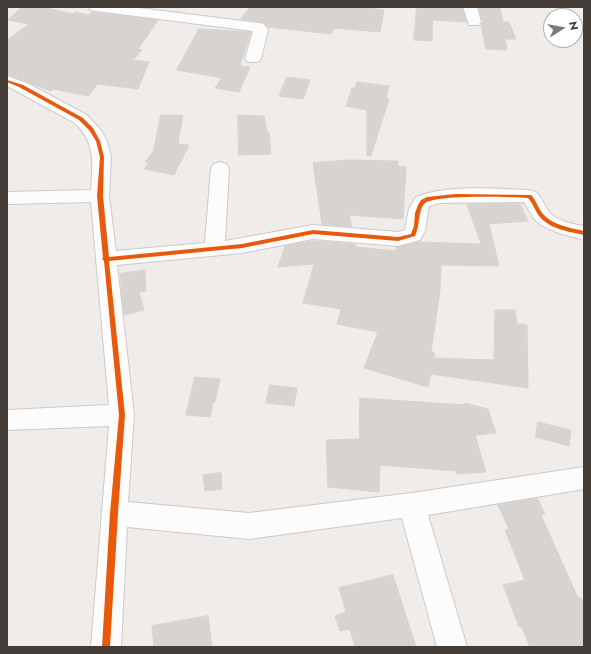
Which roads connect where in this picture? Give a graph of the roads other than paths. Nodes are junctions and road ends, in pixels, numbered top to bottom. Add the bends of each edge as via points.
1 (96, 7) edge
2 (470, 7) edge
3 (474, 22) dead end
4 (253, 59) dead end
5 (7, 81) edge
6 (220, 168) dead end
7 (100, 196) junction
8 (7, 198) edge
9 (584, 233) edge
10 (214, 249) junction
11 (105, 259) junction
12 (122, 415) junction
13 (7, 420) edge
14 (584, 478) edge
15 (412, 505) junction
16 (114, 513) junction
17 (106, 647) edge
18 (452, 647) edge

1 - 4 street via 259,27 261,30
2 - 3 street
5 - 7 street via 81,119 91,129 98,141 102,158
6 - 10 street
7 - 8 street
7 - 11 street
9 - 10 street via 564,229 543,216 529,196 444,196 426,198 421,202 418,228 413,235 398,239 313,232
10 - 11 street
11 - 12 street
12 - 13 street
12 - 16 street
14 - 15 street
15 - 16 street via 249,526
15 - 18 street
16 - 17 street

